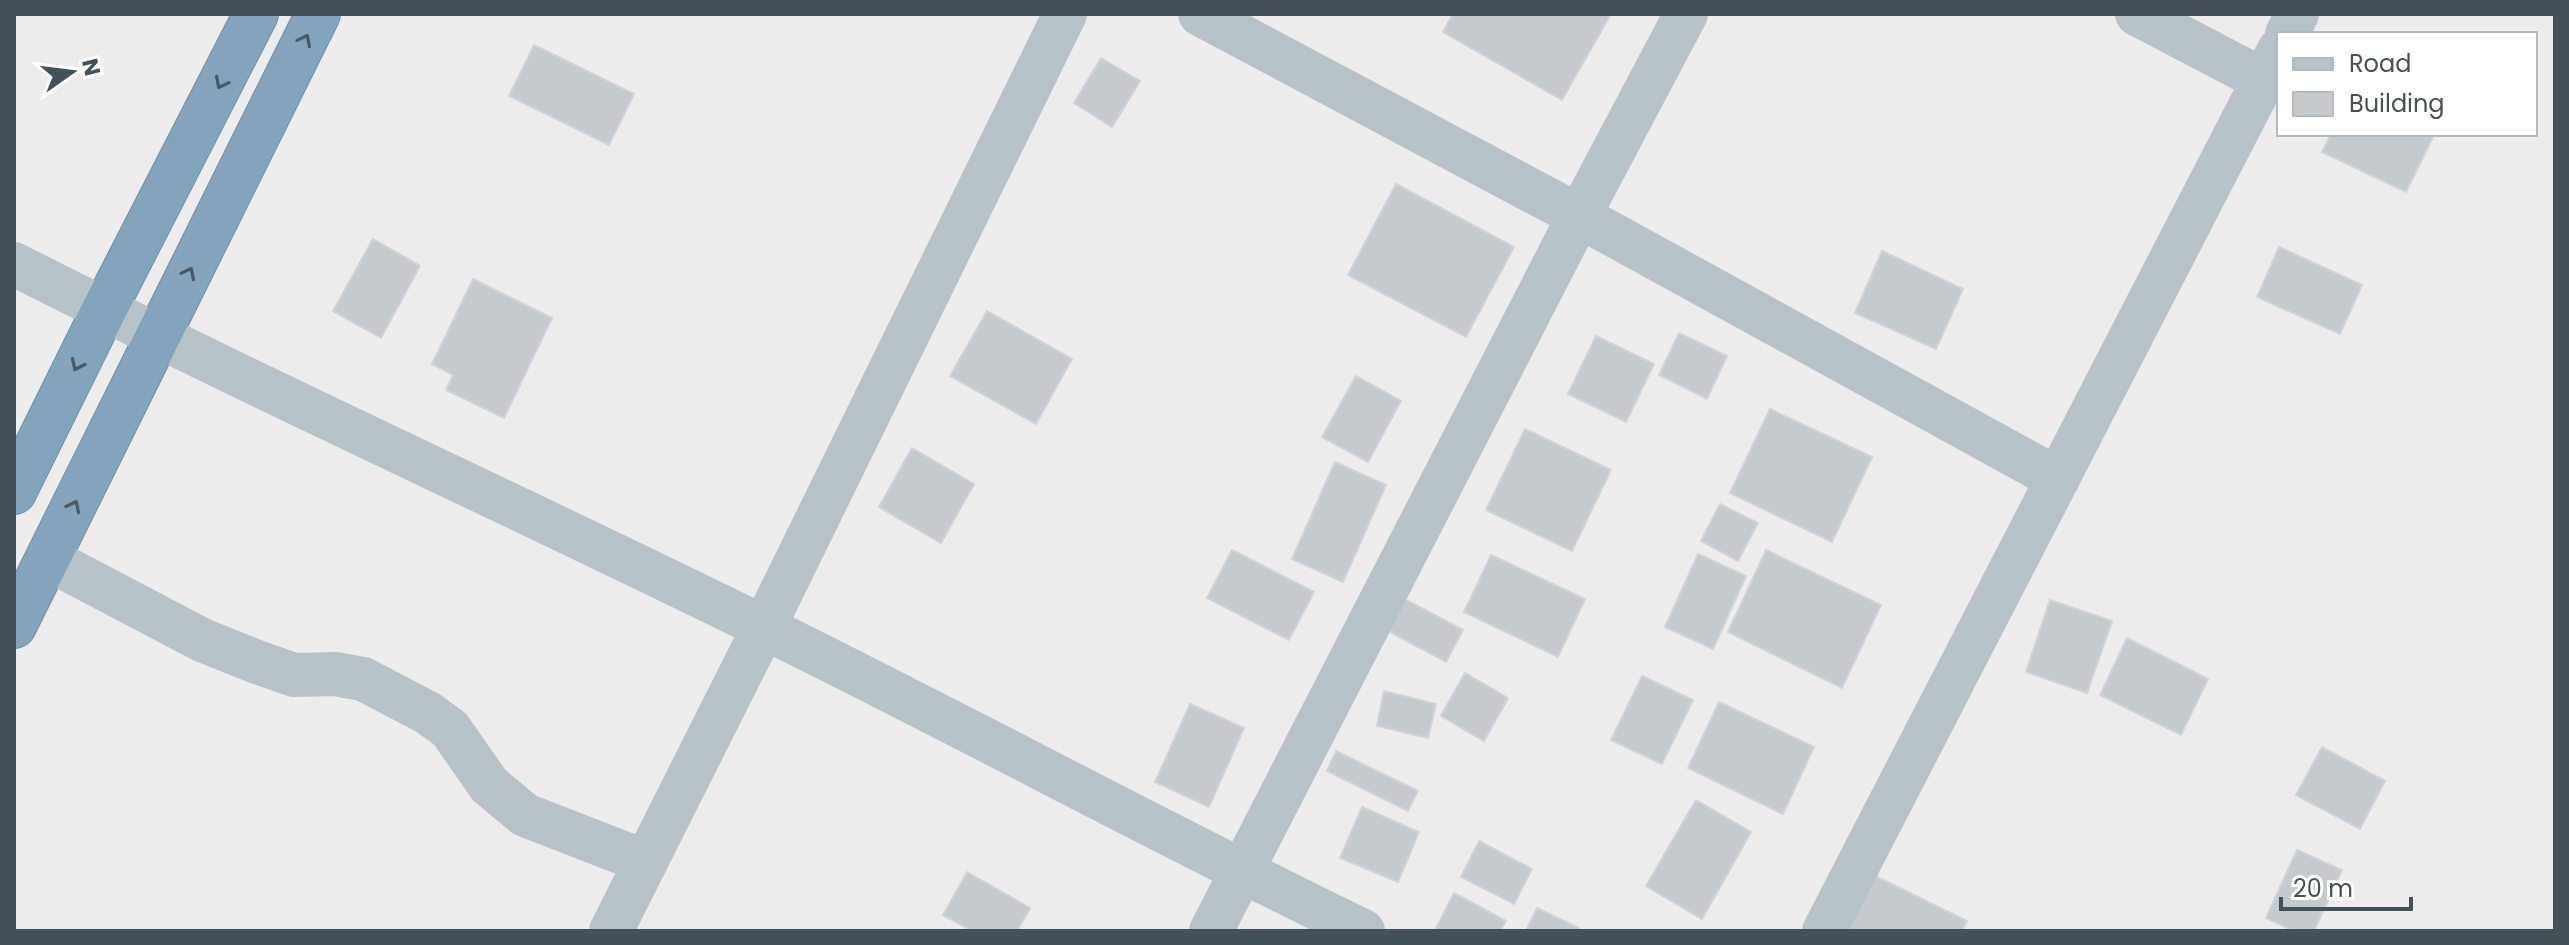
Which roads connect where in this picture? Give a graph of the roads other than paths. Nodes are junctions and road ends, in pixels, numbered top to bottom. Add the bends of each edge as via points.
1 (256, 14) edge
2 (318, 14) edge
3 (1065, 14) edge
4 (1200, 14) edge
5 (1686, 14) edge
6 (2137, 14) edge
7 (2297, 14) edge
8 (2288, 32) edge
9 (2271, 65) edge
10 (1579, 216) junction
11 (14, 264) edge
12 (104, 310) junction
13 (157, 336) junction
14 (2058, 479) junction
15 (14, 492) edge
16 (48, 559) junction
17 (14, 626) edge
18 (764, 627) junction
19 (646, 862) junction
20 (1241, 872) junction
21 (611, 931) edge
22 (1211, 931) edge
23 (1363, 931) edge
24 (1824, 931) edge

1 -> 12 highway
13 -> 2 highway
3 - 18 street
4 - 10 street
5 - 10 street
6 - 9 street
7 - 8 street
9 - 14 street
10 - 14 street
10 - 20 street
11 - 12 street
12 - 13 street
12 -> 15 highway
16 -> 13 highway
13 - 18 street
14 - 24 street
16 - 17 highway
16 - 19 street via 202,640 257,662 294,675 363,679 450,729 489,785 525,815
18 - 19 street
18 - 20 street
19 - 21 street
20 - 22 street
20 - 23 street

